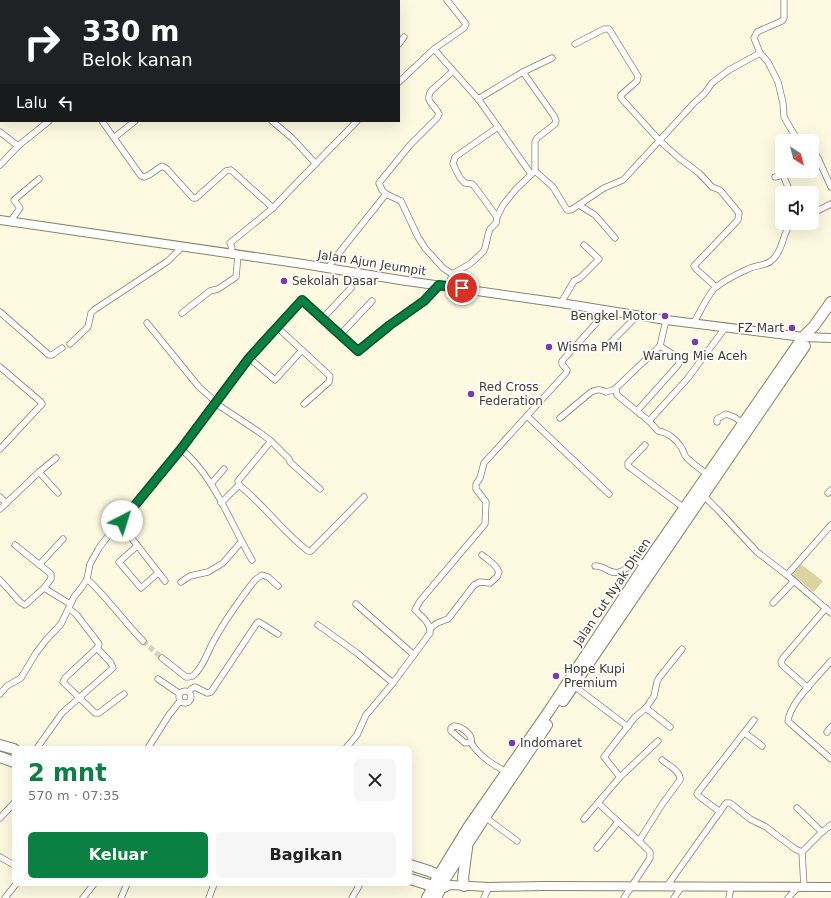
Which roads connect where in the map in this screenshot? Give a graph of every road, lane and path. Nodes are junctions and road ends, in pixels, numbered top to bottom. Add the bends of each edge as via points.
1 (447, 0) edge
2 (784, 0) edge
3 (404, 38) dead end
4 (400, 43) edge
5 (575, 44) dead end
6 (434, 49) junction
7 (760, 52) junction
8 (552, 58) dead end
9 (453, 71) junction
10 (523, 72) junction
11 (400, 81) edge
12 (478, 99) junction
13 (48, 122) edge
14 (103, 122) edge
15 (134, 122) edge
16 (273, 122) edge
17 (356, 122) edge
18 (498, 127) junction
19 (0, 132) edge
20 (794, 134) edge
21 (115, 137) junction
22 (660, 141) junction
23 (18, 146) junction
24 (819, 160) edge
25 (316, 164) junction
26 (0, 165) edge
27 (533, 172) junction
28 (39, 179) dead end
29 (831, 187) edge
30 (386, 194) junction
31 (831, 204) edge
32 (579, 205) junction
33 (273, 208) junction
34 (819, 210) edge
35 (497, 217) junction
36 (0, 220) edge
37 (10, 222) junction
38 (786, 230) edge
39 (616, 238) dead end
40 (584, 245) dead end
41 (182, 247) junction
42 (234, 254) junction
43 (328, 268) junction
44 (452, 274) junction
45 (439, 285) junction
46 (449, 286) junction
47 (716, 287) junction
48 (351, 288) dead end
49 (372, 301) dead end
50 (831, 302) edge
51 (561, 303) junction
52 (608, 310) junction
53 (0, 312) edge
54 (182, 313) dead end
55 (637, 316) junction
56 (322, 319) junction
57 (666, 320) junction
58 (147, 323) dead end
59 (693, 324) junction
60 (278, 328) junction
61 (725, 328) junction
62 (340, 335) junction
63 (807, 337) junction
64 (831, 338) edge
65 (70, 344) dead end
66 (609, 344) dead end
67 (660, 346) junction
68 (62, 348) dead end
69 (302, 350) junction
70 (249, 358) junction
71 (0, 366) edge
72 (616, 388) junction
73 (215, 403) junction
74 (304, 404) dead end
75 (637, 410) junction
76 (528, 416) junction
77 (560, 418) dead end
78 (649, 421) junction
79 (717, 422) dead end
80 (743, 423) junction
81 (271, 441) junction
82 (645, 445) dead end
83 (0, 449) edge
84 (181, 449) junction
85 (56, 458) dead end
86 (224, 469) dead end
87 (39, 472) junction
88 (707, 474) junction
89 (211, 484) junction
90 (239, 485) junction
91 (320, 489) dead end
92 (58, 493) dead end
93 (700, 493) junction
94 (609, 494) dead end
95 (0, 497) edge
96 (364, 497) dead end
97 (6, 503) junction
98 (221, 504) junction
99 (684, 508) junction
100 (0, 509) edge
101 (122, 521) junction
102 (831, 525) edge
103 (63, 540) dead end
104 (241, 542) junction
105 (15, 545) dead end
106 (137, 546) junction
107 (482, 555) dead end
108 (252, 560) dead end
109 (39, 565) junction
110 (645, 565) junction
111 (595, 566) dead end
112 (158, 573) junction
113 (787, 575) junction
114 (87, 579) junction
115 (0, 580) edge
116 (165, 581) dead end
117 (794, 581) junction
118 (181, 582) dead end
119 (278, 586) dead end
120 (44, 588) junction
121 (773, 602) dead end
122 (356, 604) dead end
123 (70, 606) junction
124 (829, 611) edge
125 (318, 625) dead end
126 (431, 628) junction
127 (278, 634) dead end
128 (143, 641) tunnel mouth
129 (97, 648) junction
130 (682, 649) dead end
131 (414, 655) junction
132 (162, 658) tunnel mouth
133 (831, 661) edge
134 (158, 679) dead end
135 (394, 683) junction
136 (574, 686) junction
137 (808, 688) junction
138 (189, 692) junction
139 (0, 694) edge
140 (124, 694) dead end
141 (180, 694) junction
142 (79, 698) junction
143 (180, 701) junction
144 (646, 708) junction
145 (754, 720) dead end
146 (628, 727) junction
147 (670, 727) dead end
148 (745, 733) junction
149 (658, 741) dead end
150 (471, 742) dead end
151 (0, 745) edge
152 (38, 746) edge
153 (149, 746) edge
154 (348, 746) edge
155 (762, 746) dead end
156 (12, 748) edge
157 (0, 757) edge
158 (831, 759) edge
159 (662, 760) dead end
160 (12, 761) edge
161 (506, 772) junction
162 (620, 777) junction
163 (598, 803) junction
164 (12, 805) edge
165 (797, 808) dead end
166 (720, 812) junction
167 (485, 817) junction
168 (0, 818) edge
169 (584, 819) dead end
170 (618, 822) junction
171 (831, 825) edge
172 (822, 832) junction
173 (639, 840) junction
174 (518, 841) dead end
175 (467, 844) junction
176 (597, 848) dead end
177 (802, 852) junction
178 (0, 858) edge
179 (12, 864) edge
180 (412, 866) edge
181 (412, 879) edge
182 (442, 883) junction
183 (14, 886) edge
184 (92, 886) edge
185 (126, 886) edge
186 (213, 886) edge
187 (359, 886) edge
188 (464, 886) junction
189 (667, 886) junction
190 (682, 886) junction
191 (489, 887) junction
192 (632, 887) junction
193 (731, 887) junction
194 (801, 887) junction
195 (831, 887) edge
196 (5, 898) edge
197 (83, 898) edge
198 (121, 898) edge
199 (209, 898) edge
200 (352, 898) edge
201 (427, 898) edge
202 (436, 898) edge
203 (484, 898) edge
204 (624, 898) edge
205 (674, 898) edge
206 (729, 898) edge
207 (788, 898) edge

1 - 6 street via 466,24
2 - 7 street via 782,21 757,32 754,38
3 - 4 street
5 - 22 street via 604,29 609,29 638,76 637,81 621,95 621,98
6 - 9 street
6 - 11 street
7 - 20 street via 778,82 784,117
7 - 22 street via 712,83
8 - 10 street
9 - 12 street
9 - 30 street via 428,95 428,100 439,114 437,118 410,145 379,183
10 - 12 street
10 - 27 street via 556,121 535,142
12 - 18 street
13 - 23 street
14 - 21 street
15 - 21 street
16 - 25 street
17 - 25 street
18 - 27 street
18 - 35 street via 455,157 453,164 462,180 475,186
19 - 23 street
21 - 33 street via 119,147 141,176 144,177 162,166 168,169 193,198 196,198 226,170 231,170
22 - 32 street via 623,180 604,188
22 - 47 street via 712,187 720,190 739,213 738,220 694,266
23 - 26 street
24 - 29 street
25 - 33 street
27 - 32 street via 553,187 567,210
27 - 35 street via 503,205
28 - 37 street via 14,200 20,208
30 - 43 street
30 - 44 street via 401,201 425,248
31 - 34 street
32 - 39 street via 595,215
33 - 42 street via 230,243
35 - 44 street via 483,252 470,264
36 - 37 street, Jalan Ajun Jeumpit
37 - 41 street, Jalan Ajun Jeumpit
38 - 47 street via 773,260 749,268
40 - 51 street via 599,259 574,281
41 - 42 street, Jalan Ajun Jeumpit
41 - 65 street via 168,261 94,310 88,327
42 - 43 street, Jalan Ajun Jeumpit
42 - 54 street via 236,277 218,289 210,291
43 - 45 street, Jalan Ajun Jeumpit
44 - 46 street
45 - 46 street, Jalan Ajun Jeumpit
45 - 62 street via 424,301 359,350 357,351
46 - 51 street, Jalan Ajun Jeumpit
47 - 59 street
48 - 56 street
49 - 62 street
50 - 63 highway, Jalan Cut Nyak Dhien
51 - 52 street, Jalan Ajun Jeumpit
52 - 55 street, Jalan Ajun Jeumpit
52 - 76 street via 562,361 566,373
53 - 68 street via 49,355
55 - 57 street, Jalan Ajun Jeumpit
55 - 66 street
56 - 60 street via 302,300
56 - 62 street
57 - 59 street, Jalan Ajun Jeumpit
57 - 67 street
58 - 73 street via 199,388
59 - 61 street, Jalan Ajun Jeumpit
60 - 69 street
60 - 70 street
61 - 63 street, Jalan Ajun Jeumpit
61 - 78 street via 688,378
63 - 64 street, Jalan Ajun Jeumpit
63 - 80 highway, Jalan Cut Nyak Dhien
63 - 93 highway, Jalan Cut Nyak Dhien
67 - 72 street
67 - 75 street via 680,361
69 - 70 street via 275,380
69 - 74 street via 328,373 331,379
70 - 73 street
71 - 83 street via 42,404
72 - 75 street via 617,395
72 - 77 street via 606,392 591,392
73 - 81 street
73 - 84 street
75 - 78 street
76 - 94 street
76 - 126 street via 484,463 476,488 486,502 486,524 429,589 415,610
78 - 88 street via 658,431 669,435 681,447 683,454
79 - 80 street via 717,419 726,414
80 - 88 highway, Jalan Cut Nyak Dhien
81 - 90 street via 238,481
81 - 91 street
82 - 99 street via 628,466
84 - 89 street
84 - 101 street
85 - 87 street
86 - 89 street
87 - 92 street
87 - 97 street
88 - 93 highway, Jalan Cut Nyak Dhien
89 - 98 street
90 - 96 street via 308,551 311,551
90 - 98 street
93 - 99 highway, Jalan Cut Nyak Dhien
93 - 113 street via 758,552
93 - 136 highway, Jalan Cut Nyak Dhien
95 - 97 street
97 - 100 street
98 - 104 street
99 - 110 highway, Jalan Cut Nyak Dhien
101 - 106 street
101 - 114 street via 99,548 90,564
102 - 113 street
103 - 109 street
104 - 108 street
104 - 118 street via 223,563 208,572 190,576
105 - 109 street
106 - 112 street
106 - 112 street via 119,562 141,588
107 - 126 street via 498,569 497,577 490,583 480,582 474,585 448,619
109 - 120 street via 52,576
110 - 111 street via 634,560 620,572 610,572
110 - 161 highway, Jalan Cut Nyak Dhien
112 - 116 street
113 - 117 street
114 - 123 street
114 - 128 street
115 - 120 street via 25,605
117 - 121 street
117 - 124 street
119 - 132 street via 262,575 255,580 222,626 194,676 186,677
120 - 123 street
122 - 131 street
123 - 129 street via 98,642
123 - 139 street via 61,624 36,653 23,676
124 - 137 street via 781,662
125 - 135 street
126 - 131 street
127 - 138 street via 257,623 211,692 207,693 195,687
129 - 142 street via 63,682
129 - 142 street via 113,668
130 - 144 street via 656,682 654,696
131 - 135 street
133 - 137 street
134 - 141 street
135 - 154 street via 366,715 357,735
136 - 146 street
136 - 167 highway, Jalan Cut Nyak Dhien
137 - 158 street via 796,702 788,721
138 - 141 street via 183,691
138 - 143 street via 189,702
140 - 142 street via 99,713 95,713
141 - 143 street
142 - 152 street via 62,713
143 - 153 street
144 - 146 street
144 - 147 street
145 - 148 street
146 - 162 street via 604,758
148 - 155 street
148 - 166 street via 697,794
149 - 162 street
150 - 161 street via 490,763
151 - 156 highway
157 - 160 highway
159 - 173 street via 678,773 680,780
161 - 182 highway, Jalan Cut Nyak Dhien via 469,826
162 - 163 street
163 - 169 street
163 - 170 street
164 - 168 street
165 - 172 street
166 - 177 street via 726,803 730,803
166 - 189 street
167 - 174 street
167 - 175 highway, Jalan Cut Nyak Dhien
170 - 173 street
170 - 176 street
171 - 172 street
172 - 177 street
173 - 192 street via 651,854
175 - 182 highway, Jalan Cut Nyak Dhien
175 - 188 highway
177 - 194 street
178 - 179 street
180 - 182 highway
181 - 182 highway
182 - 188 street
182 - 201 highway, Jalan Cut Nyak Dhien
182 - 202 highway, Jalan Cut Nyak Dhien
183 - 196 street
184 - 197 street
185 - 198 street
186 - 199 street
187 - 200 street
188 - 191 street
189 - 190 street
189 - 192 street
190 - 193 street
190 - 205 street
191 - 192 street
191 - 203 street
192 - 204 street
193 - 194 street
193 - 206 street
194 - 195 street
194 - 207 street

